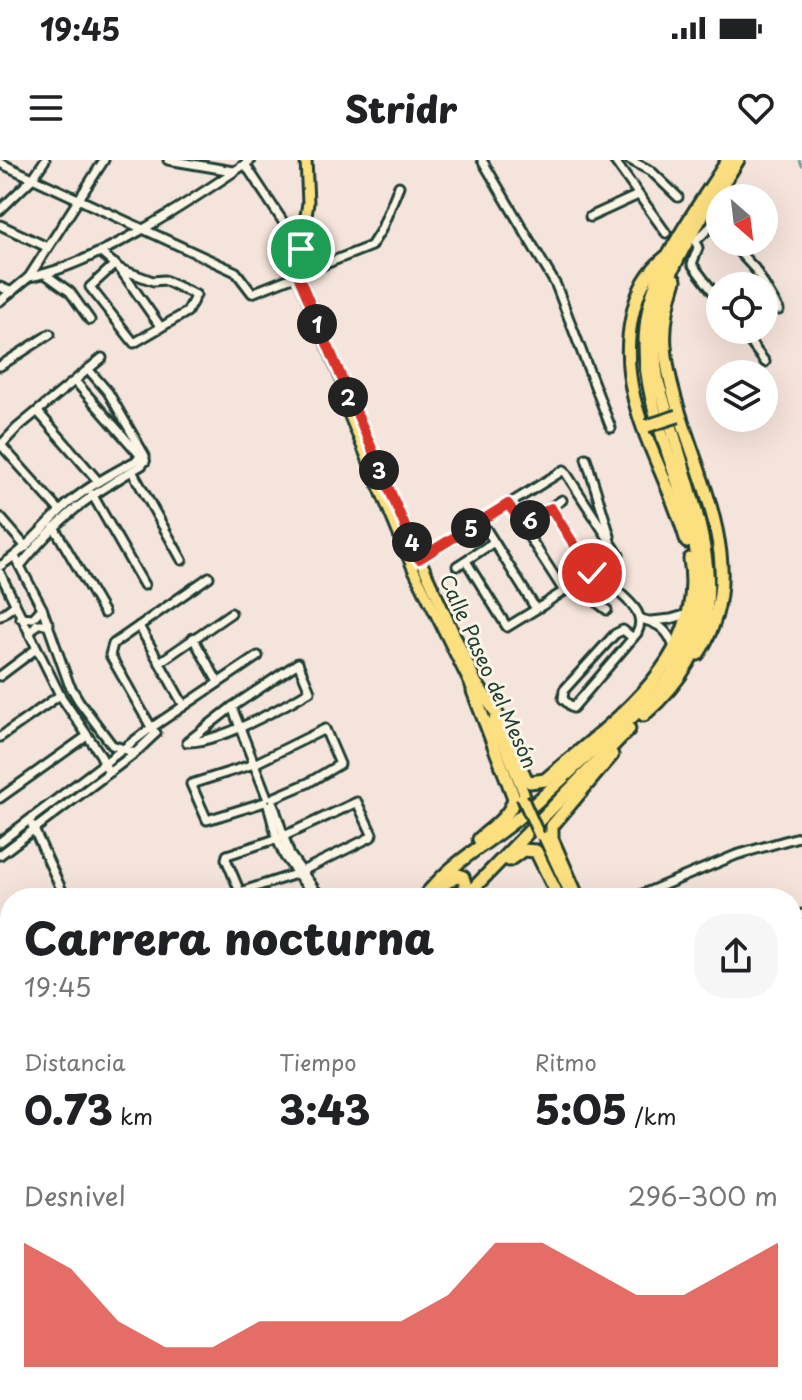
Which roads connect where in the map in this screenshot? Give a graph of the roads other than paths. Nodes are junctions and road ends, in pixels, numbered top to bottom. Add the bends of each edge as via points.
1 (45, 160) edge
2 (104, 160) edge
3 (168, 160) edge
4 (306, 160) edge
5 (482, 160) edge
6 (614, 160) edge
7 (630, 160) edge
8 (728, 160) edge
9 (738, 160) edge
10 (248, 162) edge
11 (0, 163) edge
12 (233, 171) junction
13 (33, 178) junction
14 (399, 186) dead end
15 (638, 195) junction
16 (678, 197) dead end
17 (78, 199) junction
18 (0, 210) edge
19 (590, 217) dead end
20 (0, 225) edge
21 (143, 228) junction
22 (706, 229) edge
23 (666, 233) dead end
24 (695, 237) junction
25 (47, 247) junction
26 (301, 249) junction
27 (100, 252) junction
28 (675, 255) junction
29 (743, 256) edge
30 (118, 266) junction
31 (297, 273) junction
32 (45, 274) junction
33 (29, 277) junction
34 (706, 282) edge
35 (0, 287) edge
36 (12, 292) junction
37 (0, 301) edge
38 (779, 310) dead end
39 (90, 320) dead end
40 (160, 326) junction
41 (50, 334) dead end
42 (102, 358) dead end
43 (0, 366) edge
44 (88, 369) junction
45 (75, 381) junction
46 (38, 412) junction
47 (680, 416) junction
48 (645, 426) junction
49 (611, 428) dead end
50 (0, 446) edge
51 (586, 458) dead end
52 (142, 460) junction
53 (132, 471) junction
54 (594, 478) junction
55 (98, 481) junction
56 (577, 488) junction
57 (92, 494) junction
58 (562, 500) dead end
59 (75, 502) junction
60 (508, 504) junction
61 (551, 508) junction
62 (60, 511) junction
63 (0, 517) edge
64 (481, 521) junction
65 (523, 525) junction
66 (54, 527) junction
67 (494, 542) junction
68 (613, 545) junction
69 (26, 547) junction
70 (15, 557) junction
71 (182, 560) dead end
72 (466, 561) junction
73 (415, 562) junction
74 (0, 566) edge
75 (20, 566) junction
76 (457, 566) dead end
77 (0, 573) edge
78 (592, 573) junction
79 (209, 577) dead end
80 (144, 585) dead end
81 (564, 591) junction
82 (15, 605) junction
83 (42, 608) junction
84 (536, 609) junction
85 (607, 610) dead end
86 (104, 613) dead end
87 (231, 613) dead end
88 (688, 614) junction
89 (0, 616) edge
90 (20, 617) junction
91 (645, 620) junction
92 (49, 624) junction
93 (139, 626) junction
94 (29, 634) junction
95 (193, 638) junction
96 (633, 638) junction
97 (36, 649) junction
98 (674, 650) junction
99 (258, 656) dead end
100 (160, 662) junction
101 (0, 676) edge
102 (218, 682) junction
103 (676, 683) junction
104 (476, 688) junction
105 (60, 695) junction
106 (79, 701) junction
107 (184, 706) junction
108 (67, 707) junction
109 (232, 707) junction
110 (84, 709) junction
111 (648, 712) junction
112 (73, 717) junction
113 (241, 727) junction
114 (153, 731) junction
115 (597, 734) junction
116 (87, 736) junction
117 (0, 737) edge
118 (112, 745) junction
119 (125, 748) junction
120 (135, 753) junction
121 (100, 754) junction
122 (254, 764) junction
123 (106, 769) junction
124 (559, 780) junction
125 (530, 782) junction
126 (520, 797) junction
127 (0, 798) edge
128 (269, 801) junction
129 (29, 821) junction
130 (35, 829) junction
131 (540, 834) junction
132 (802, 836) edge
133 (280, 838) junction
134 (0, 842) edge
135 (0, 855) edge
136 (451, 869) junction
137 (299, 873) junction
138 (478, 886) junction
139 (61, 888) edge
140 (238, 888) edge
141 (256, 888) edge
142 (310, 888) edge
143 (434, 888) edge
144 (438, 888) edge
145 (463, 888) edge
146 (476, 888) edge
147 (555, 888) edge
148 (562, 888) edge
149 (570, 888) edge
150 (571, 888) edge
151 (659, 888) edge

1 - 13 street
2 - 17 street
3 - 12 street
4 - 26 main road via 308,203
5 - 49 street via 556,285
6 - 15 street
7 - 16 street via 651,171
8 - 28 highway
9 - 24 highway
10 - 12 street
10 - 26 street
11 - 13 street
12 - 21 street
13 - 17 street
13 - 18 street
14 - 31 street via 374,243
15 - 19 street
15 - 23 street
17 - 21 street
17 - 25 street
20 - 25 street
21 - 27 street
21 - 31 street via 236,272 252,293
22 - 24 street
24 - 28 highway
24 - 34 street via 698,248 692,264
25 - 33 street
26 - 31 main road
27 - 30 street
27 - 32 street
28 - 47 highway via 664,334
28 - 48 highway via 653,267 640,287 628,334 628,372
28 - 103 highway via 655,321 654,361 702,533 710,587 700,635
28 - 124 highway via 652,294 645,358 693,539 699,604 685,650 661,688
29 - 38 street
30 - 40 street
30 - 40 street via 196,295 187,312
30 - 40 street via 90,287 134,343
31 - 73 main road, Calle Paseo del Mesón
32 - 33 street
32 - 39 street via 70,292
33 - 36 street
35 - 36 street
36 - 37 street
41 - 43 street
42 - 44 street
44 - 45 street
44 - 52 street via 108,392 145,456
45 - 46 street
45 - 52 street
46 - 50 street
46 - 55 street
47 - 48 highway, bridge
47 - 103 highway via 713,516 721,568 706,642
48 - 88 highway via 686,540 691,564
50 - 62 street
51 - 54 street
52 - 53 street
52 - 55 street
53 - 57 street
53 - 71 street
54 - 56 street
54 - 68 street
55 - 59 street
56 - 60 street via 568,473 560,471
56 - 68 street
57 - 59 street
57 - 80 street
58 - 61 street
59 - 62 street
59 - 66 street
60 - 64 street
60 - 65 street
61 - 65 street
61 - 78 street
62 - 69 street
63 - 69 street
64 - 67 street
64 - 73 street
65 - 81 street
66 - 75 street
66 - 86 street
67 - 72 street
67 - 84 street
68 - 78 street via 620,557
69 - 70 street
70 - 74 street
70 - 75 street
72 - 76 street
72 - 84 street via 507,627
73 - 104 main road, Calle Paseo del Mesón
75 - 83 street
77 - 82 street
78 - 81 street
79 - 93 street
81 - 84 street
82 - 89 street
82 - 90 street
83 - 90 street via 33,618
83 - 92 street
85 - 91 street via 599,599 614,588
87 - 95 street
88 - 91 street
88 - 98 highway
90 - 94 street
91 - 96 street
91 - 98 street via 667,632
92 - 94 street via 37,624
92 - 106 street
93 - 100 street
93 - 114 street via 113,644 110,655
94 - 97 street
95 - 100 street
95 - 102 street
96 - 96 street via 573,708 563,699 564,690 615,634 623,630
97 - 101 street
97 - 105 street
98 - 115 highway via 643,694
99 - 102 street
100 - 107 street
102 - 107 street
103 - 111 highway
104 - 125 highway via 497,714
104 - 126 highway
105 - 108 street
105 - 117 street
106 - 108 street
106 - 110 street
107 - 114 street
108 - 112 street
109 - 113 street
109 - 113 street via 187,742
109 - 113 street via 298,663 310,691
110 - 112 street
110 - 118 street
111 - 138 highway
111 - 150 highway via 552,826
112 - 116 street
113 - 122 street
114 - 119 street
114 - 120 street
115 - 124 highway
115 - 125 highway via 545,780
116 - 121 street
116 - 127 street
118 - 119 street
118 - 121 street
119 - 120 street
119 - 123 street
120 - 123 street
121 - 123 street
122 - 128 street
122 - 128 street via 191,784 207,820
122 - 128 street via 325,729 340,764
123 - 129 street
123 - 130 street
124 - 136 highway
125 - 126 highway via 532,802 523,806
126 - 131 main road, Calle Paseo del Mesón, bridge
126 - 136 highway
128 - 133 street
129 - 130 street
129 - 134 street
130 - 135 street
130 - 139 street
131 - 148 main road, Calle Paseo del Mesón
131 - 149 main road, Calle Paseo del Mesón
132 - 151 street via 736,855
133 - 137 street
133 - 137 street via 358,804 371,837
133 - 140 street via 225,856
136 - 143 highway
137 - 141 street
137 - 142 street
138 - 146 highway
138 - 147 highway via 530,849 540,855
144 - 145 highway via 459,875 465,879

